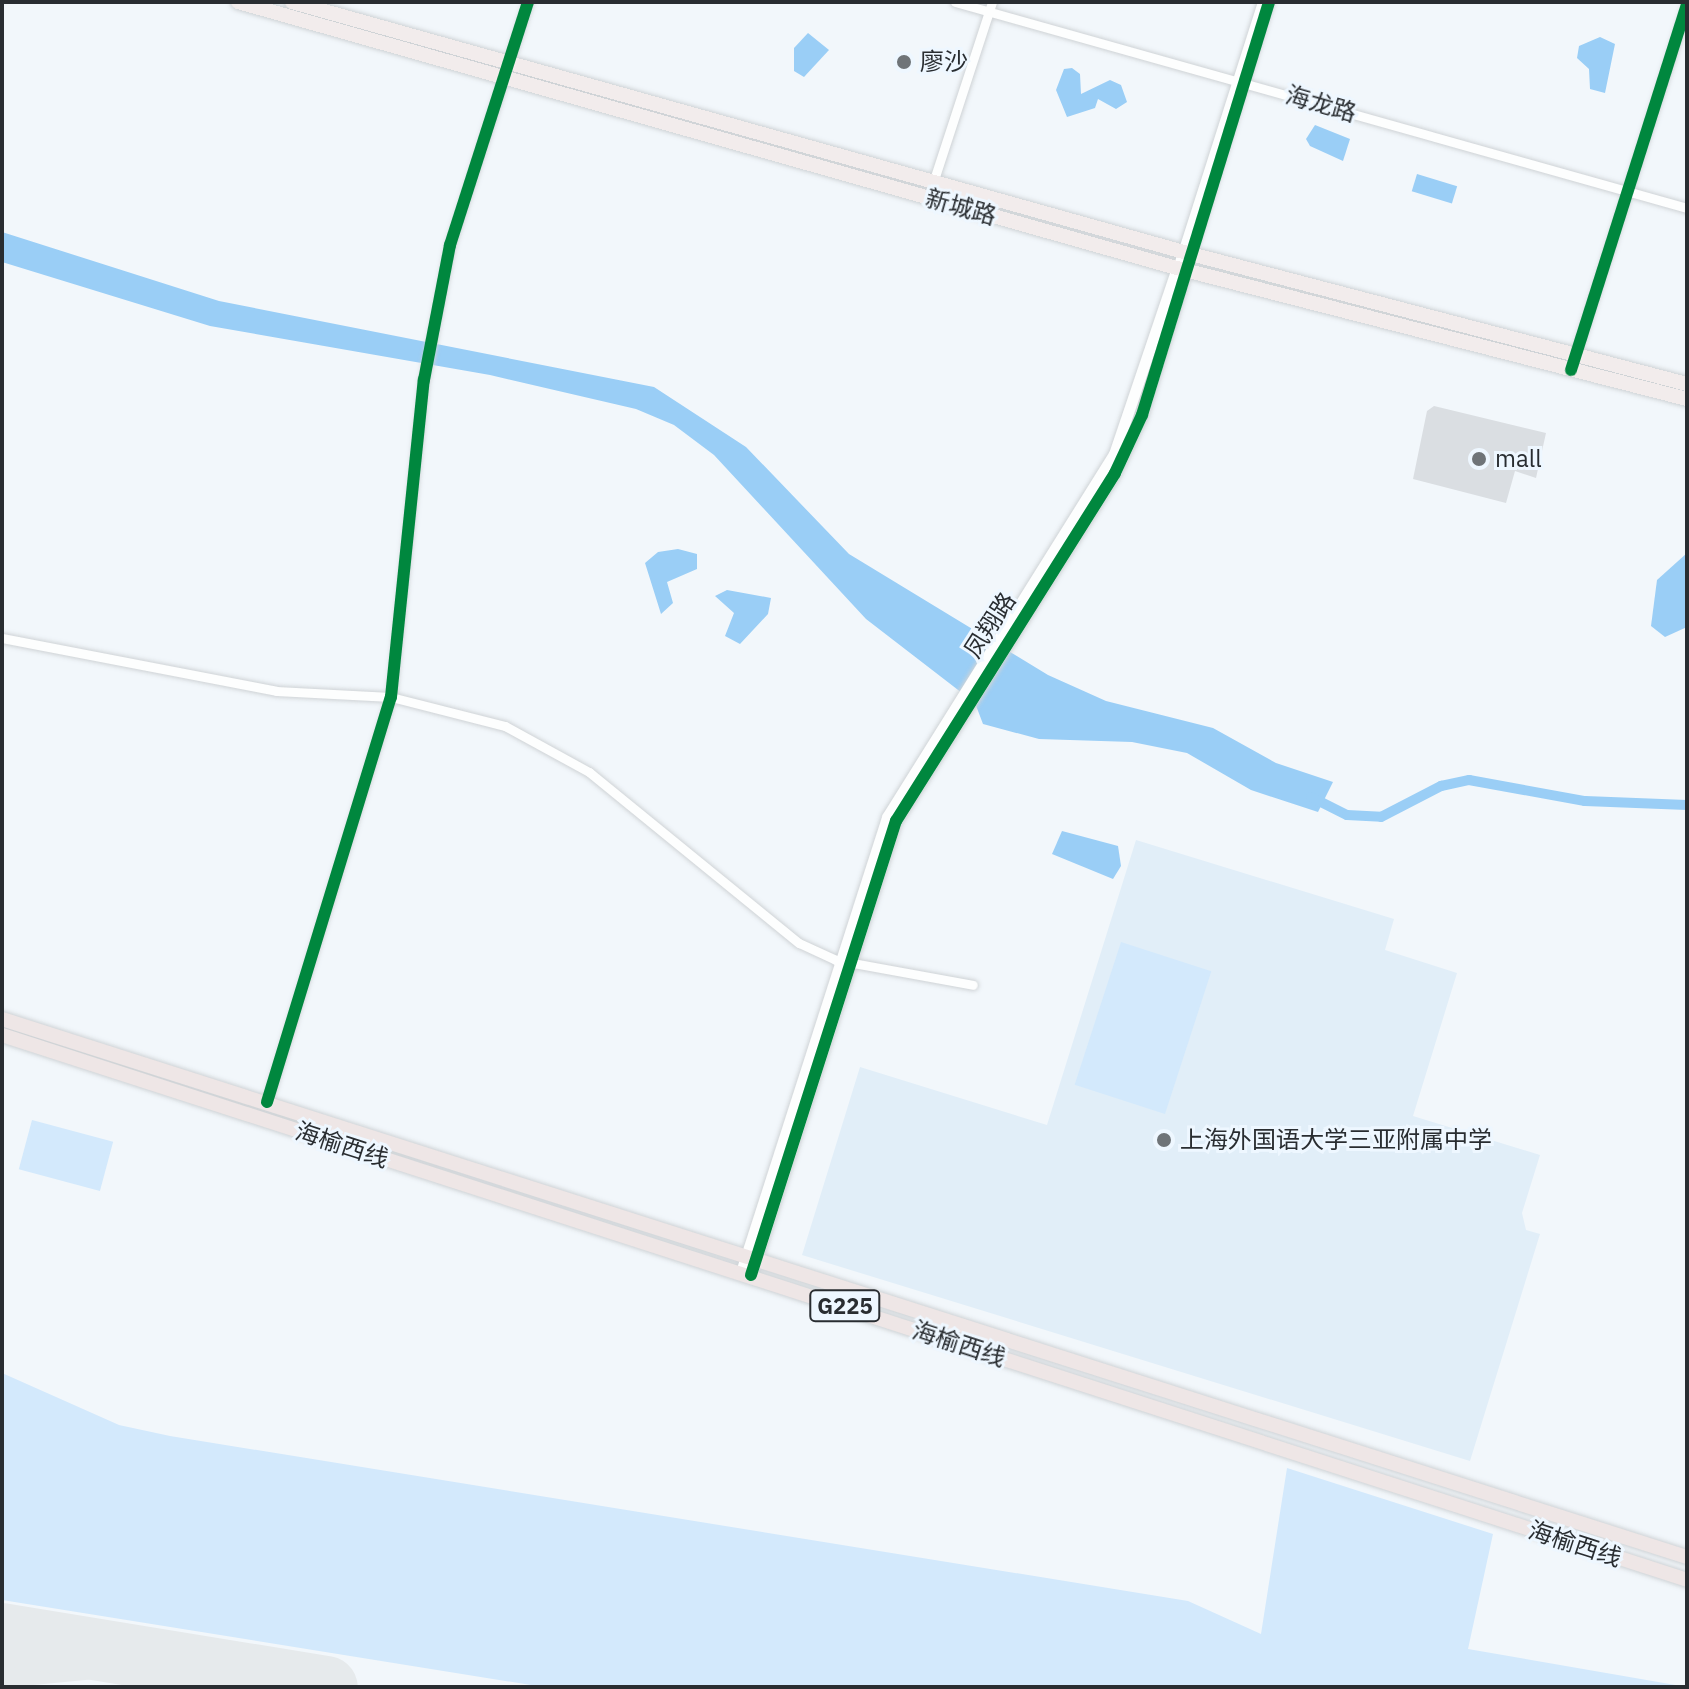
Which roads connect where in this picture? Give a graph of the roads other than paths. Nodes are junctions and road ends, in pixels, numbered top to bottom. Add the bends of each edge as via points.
1 (238, 2) edge
2 (292, 2) edge
3 (528, 2) edge
4 (955, 2) edge
5 (992, 2) edge
6 (1262, 2) edge
7 (1269, 2) edge
8 (1687, 5) edge
9 (988, 13) junction
10 (506, 74) junction
11 (1240, 81) junction
12 (934, 182) junction
13 (1628, 190) junction
14 (928, 198) junction
15 (1687, 208) edge
16 (1187, 253) junction
17 (1182, 269) junction
18 (1573, 364) junction
19 (1687, 384) edge
20 (1687, 399) edge
21 (2, 638) edge
22 (391, 697) junction
23 (842, 961) junction
24 (973, 985) dead end
25 (5, 1020) edge
26 (3, 1036) edge
27 (267, 1102) junction
28 (752, 1255) junction
29 (746, 1274) junction
30 (1687, 1557) edge
31 (1687, 1580) edge

1 - 10 main road, 新城路
2 - 10 main road, 新城路
3 - 10 street
4 - 9 street, 海龙路
5 - 9 street
6 - 11 street, 凤翔路
7 - 11 street, 凤翔路
8 - 13 street
9 - 11 street, 海龙路
9 - 12 street
10 - 12 main road, 新城路
10 - 14 main road, 新城路
10 - 22 street via 450,245 424,380
11 - 13 street, 海龙路
11 - 16 street, 凤翔路
12 - 14 street
12 - 16 main road, 新城路
13 - 15 street, 海龙路
13 - 18 street
14 - 17 main road, 新城路
16 - 17 street, 凤翔路
16 - 18 main road, 新城路
17 - 18 main road, 新城路
17 - 23 street, 凤翔路 via 1114,454 962,700 896,821
18 - 19 main road, 新城路
18 - 20 main road, 新城路
21 - 22 street via 246,687
22 - 23 street via 505,726 556,751 646,814 737,900
22 - 27 street
23 - 24 street
23 - 28 street, 凤翔路
25 - 26 main road
25 - 27 highway, 海榆西线 / G225
26 - 29 highway, 海榆西线 / G225
27 - 28 highway, 海榆西线 / G225
28 - 29 street, 凤翔路
28 - 30 highway, 海榆西线 / G225
29 - 31 highway, 海榆西线 / G225

